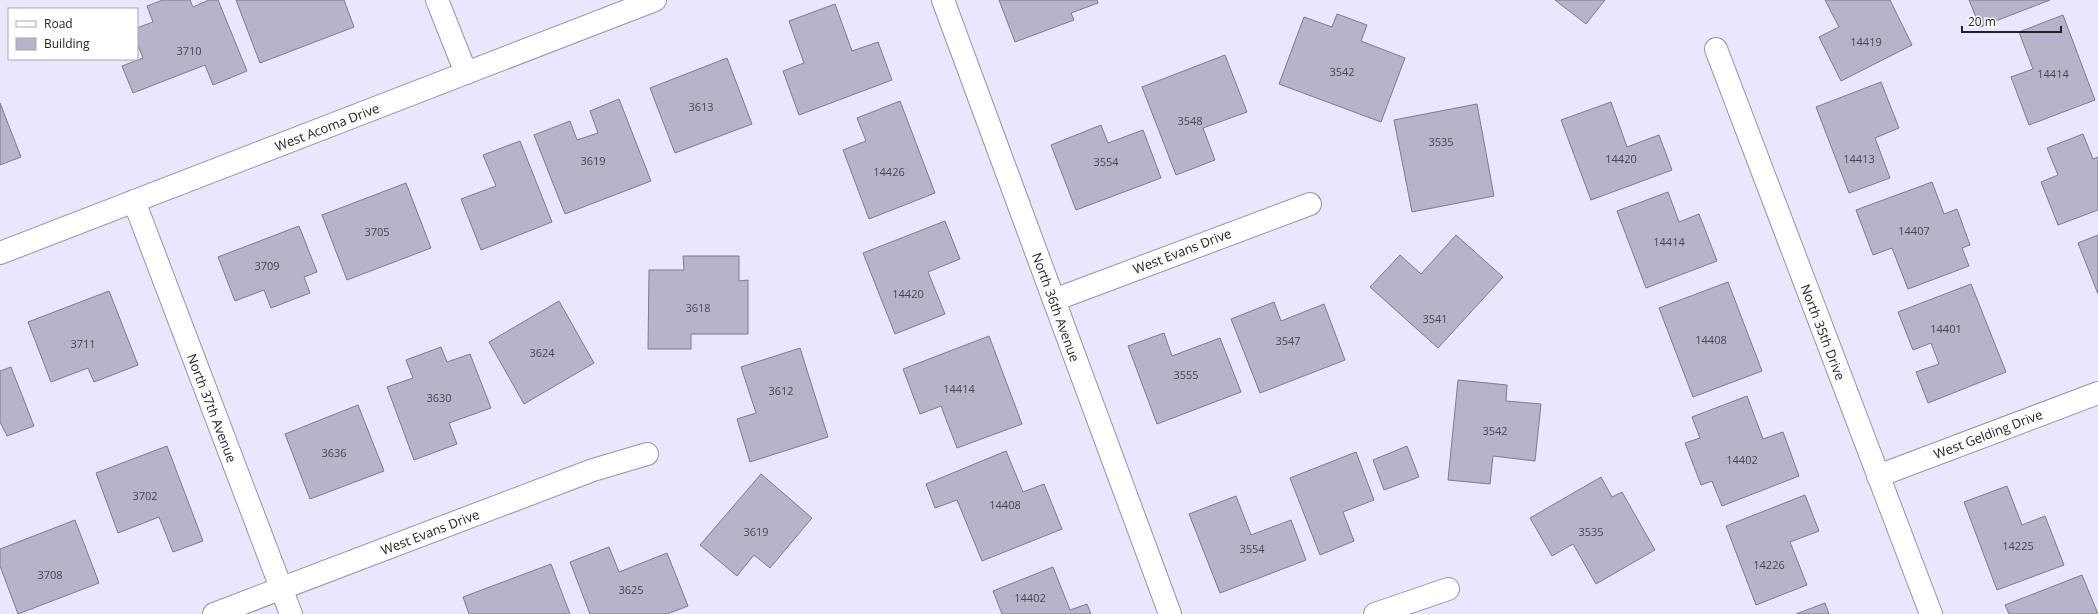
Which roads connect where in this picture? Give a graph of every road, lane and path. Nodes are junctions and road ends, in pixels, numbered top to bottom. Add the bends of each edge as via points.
1 (437, 0) edge
2 (655, 0) edge
3 (943, 0) edge
4 (1716, 49) dead end
5 (466, 73) junction
6 (134, 201) junction
7 (1310, 204) dead end
8 (0, 253) edge
9 (1054, 300) junction
10 (2098, 393) edge
11 (648, 454) dead end
12 (1878, 476) junction
13 (282, 589) junction
14 (1448, 589) dead end
15 (214, 614) edge
16 (291, 614) edge
17 (1170, 614) edge
18 (1375, 614) edge
19 (1931, 614) edge

1 - 5 street
2 - 5 street, West Acoma Drive
3 - 9 street, North 36th Avenue
4 - 12 street, North 35th Drive
5 - 6 street, West Acoma Drive
6 - 8 street, West Acoma Drive
6 - 13 street, North 37th Avenue
7 - 9 street, West Evans Drive
9 - 17 street, North 36th Avenue
10 - 12 street, West Gelding Drive
11 - 13 street, West Evans Drive via 593,470
12 - 19 street, North 35th Drive
13 - 15 street, West Evans Drive
13 - 16 street, North 37th Avenue
14 - 18 street

